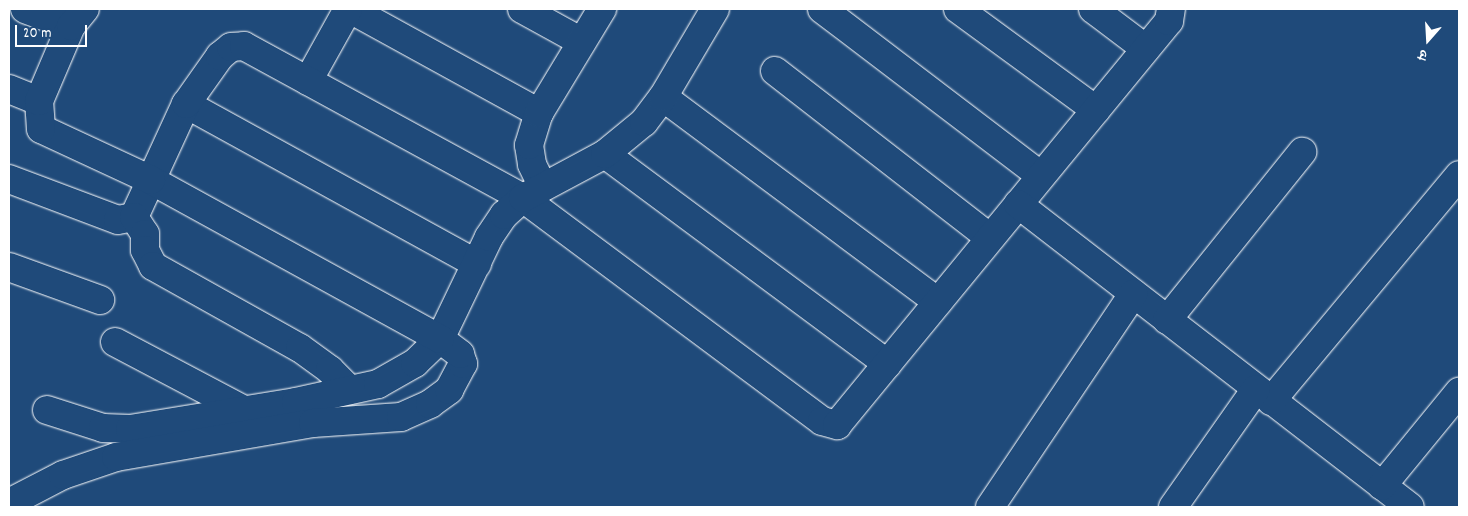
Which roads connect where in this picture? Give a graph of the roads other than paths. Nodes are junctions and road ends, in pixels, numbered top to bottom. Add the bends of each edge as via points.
1 (25, 9) edge
2 (349, 9) edge
3 (522, 9) edge
4 (602, 9) edge
5 (715, 9) edge
6 (822, 9) edge
7 (958, 9) edge
8 (1093, 9) edge
9 (1171, 9) edge
10 (78, 18) edge
11 (582, 42) junction
12 (1146, 49) junction
13 (775, 72) dead end
14 (308, 81) junction
15 (9, 89) edge
16 (663, 97) junction
17 (39, 101) junction
18 (186, 104) junction
19 (1096, 110) junction
20 (539, 113) junction
21 (1302, 152) dead end
22 (605, 154) junction
23 (1459, 175) edge
24 (1041, 176) junction
25 (9, 179) edge
26 (151, 180) junction
27 (533, 192) junction
28 (1018, 204) junction
29 (134, 217) junction
30 (990, 238) junction
31 (477, 264) junction
32 (9, 267) edge
33 (1133, 294) junction
34 (100, 300) dead end
35 (938, 302) junction
36 (1167, 320) junction
37 (440, 339) junction
38 (115, 342) dead end
39 (888, 364) junction
40 (350, 390) junction
41 (1459, 392) edge
42 (1263, 395) junction
43 (47, 410) dead end
44 (244, 410) junction
45 (1382, 486) junction
46 (9, 503) edge
47 (990, 507) edge
48 (1173, 507) edge
49 (1410, 507) edge

1 - 10 street
2 - 14 street
2 - 20 street
3 - 11 street
4 - 11 street
5 - 16 street
6 - 24 street
7 - 19 street
8 - 12 street
9 - 12 street via 1169,21
10 - 17 street
11 - 20 street
12 - 19 street
13 - 30 street
14 - 18 street via 244,46 231,47 220,56
14 - 27 street
15 - 17 street
16 - 22 street via 644,122
16 - 35 street
17 - 26 street via 38,121 48,135
18 - 26 street
18 - 31 street
19 - 24 street
20 - 27 street via 530,146
21 - 36 street
22 - 27 street
22 - 39 street
23 - 42 street
24 - 28 street
25 - 29 street via 118,220
26 - 29 street
26 - 37 street
27 - 31 street via 504,215
27 - 39 street via 829,425 837,425 844,419
28 - 30 street
28 - 33 street
29 - 40 street via 145,234 145,250 153,266 300,348
30 - 35 street
31 - 37 street
32 - 34 street
33 - 36 street
33 - 47 street
35 - 39 street
36 - 42 street
37 - 40 street via 415,363 378,384
37 - 46 street via 460,354 463,364 460,374 449,390 430,404 401,416 313,423 116,457 63,475
38 - 44 street
40 - 44 street
41 - 45 street
42 - 45 street
42 - 48 street
43 - 44 street via 104,428 130,429
45 - 49 street

